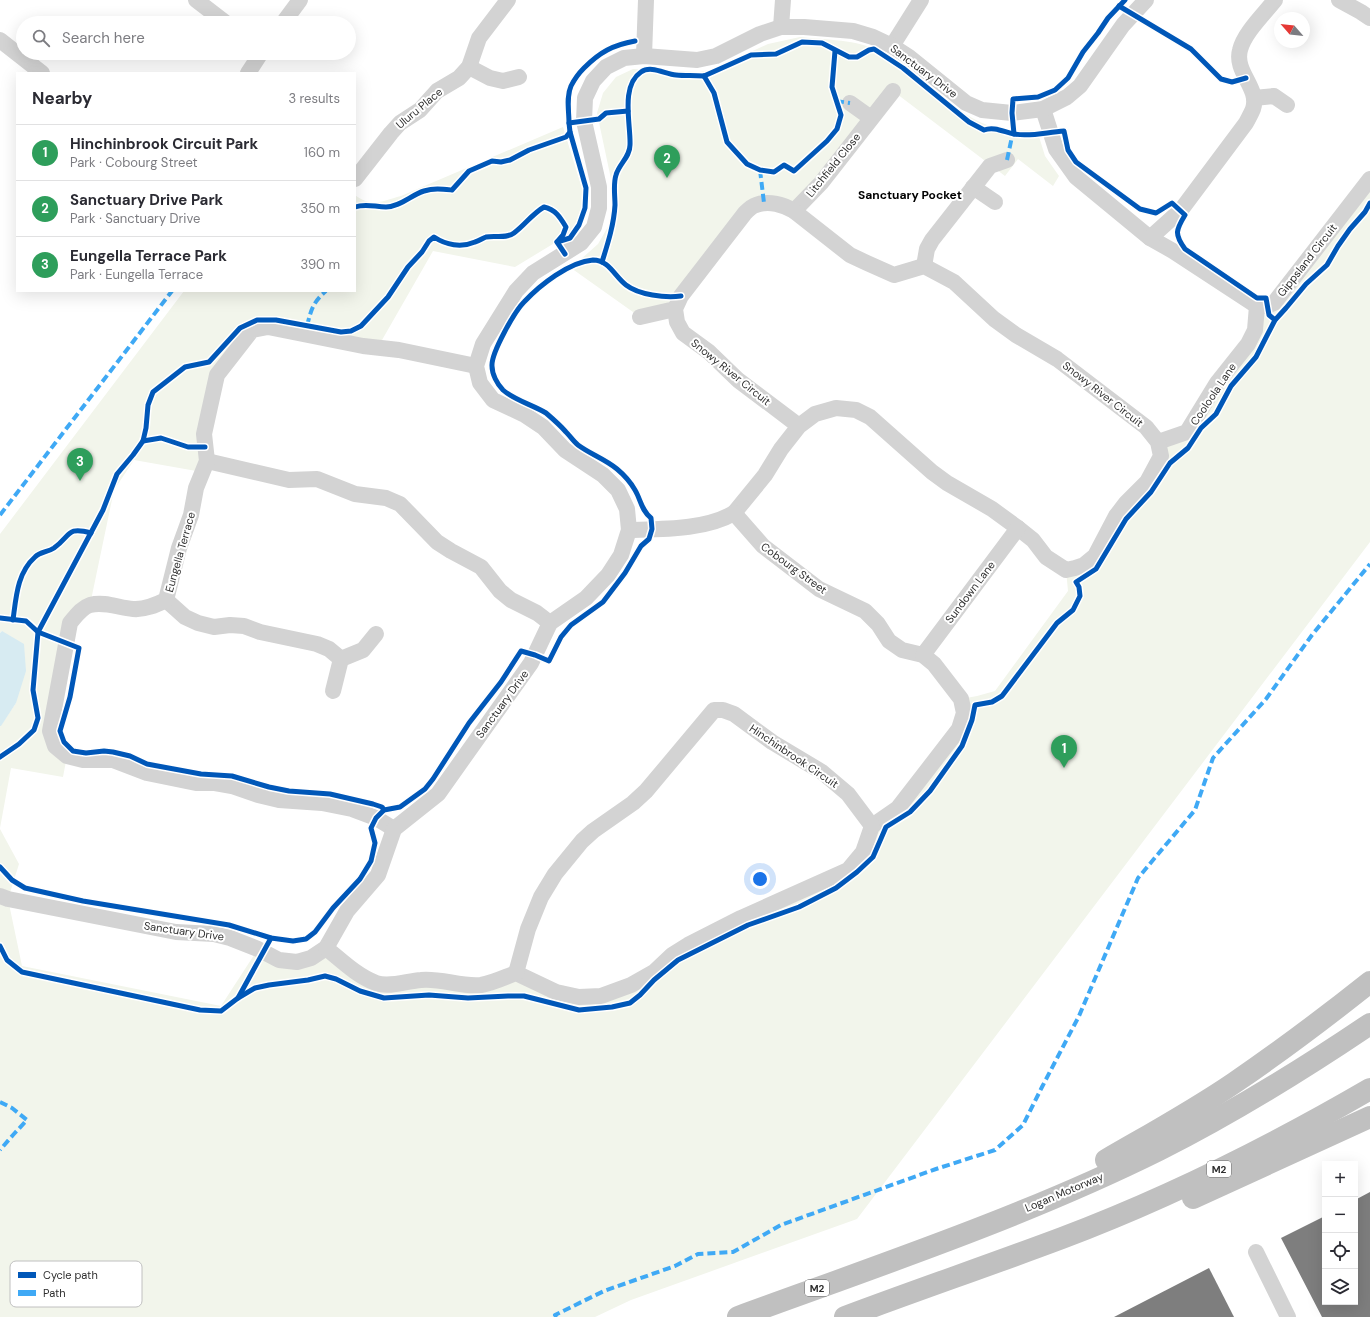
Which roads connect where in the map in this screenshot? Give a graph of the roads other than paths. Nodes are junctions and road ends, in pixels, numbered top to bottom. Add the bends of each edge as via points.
1 (196, 0) edge
2 (300, 0) edge
3 (508, 0) edge
4 (646, 0) edge
5 (783, 0) edge
6 (921, 0) edge
7 (1146, 0) edge
8 (1275, 0) edge
9 (1339, 0) edge
10 (217, 16) edge
11 (288, 16) edge
12 (1370, 18) edge
13 (781, 28) junction
14 (0, 40) edge
15 (892, 46) junction
16 (16, 53) edge
17 (644, 56) junction
18 (25, 60) edge
19 (256, 60) edge
20 (469, 67) junction
21 (41, 72) edge
22 (249, 72) edge
23 (519, 77) dead end
24 (893, 91) dead end
25 (1254, 98) junction
26 (850, 103) dead end
27 (1287, 105) dead end
28 (1043, 109) junction
29 (871, 118) junction
30 (1007, 160) dead end
31 (356, 178) edge
32 (1370, 178) edge
33 (974, 187) junction
34 (994, 202) dead end
35 (794, 211) junction
36 (1150, 238) junction
37 (924, 266) junction
38 (1257, 306) junction
39 (675, 309) junction
40 (640, 317) dead end
41 (476, 366) junction
42 (799, 426) junction
43 (1158, 442) junction
44 (206, 462) junction
45 (734, 513) junction
46 (1018, 528) junction
47 (629, 530) junction
48 (166, 600) junction
49 (550, 623) junction
50 (376, 634) dead end
51 (923, 655) junction
52 (341, 659) junction
53 (333, 691) dead end
54 (872, 826) junction
55 (394, 829) junction
56 (0, 896) edge
57 (326, 948) junction
58 (516, 973) junction
59 (1370, 982) edge
60 (1370, 1024) edge
61 (1370, 1089) edge
62 (1370, 1117) edge
63 (1077, 1188) junction
64 (1062, 1238) junction
65 (1256, 1252) dead end
66 (738, 1317) edge
67 (845, 1317) edge
68 (1288, 1317) edge

1 - 10 street
2 - 11 street
3 - 20 street, Uluru Place via 479,38
4 - 17 street
5 - 13 street
6 - 15 street
7 - 28 street, Sanctuary Drive via 1123,24 1080,86 1067,98
8 - 25 street via 1246,38 1240,51 1240,66
9 - 12 street
13 - 15 street, Sanctuary Drive via 854,31
13 - 17 street, Sanctuary Drive via 760,34 716,56 697,60
14 - 16 street
15 - 28 street, Sanctuary Drive via 966,103 982,110 1012,113
17 - 41 street, Sanctuary Drive via 624,58 606,68 593,81 585,98 584,121 599,187 600,208 594,227 581,243 533,274 516,291 484,344
18 - 21 street
19 - 22 street
20 - 23 street via 490,78 503,81
20 - 31 street, Uluru Place via 459,78 437,91 420,110 400,123
24 - 29 street, Litchfield Close
25 - 27 street via 1274,96
25 - 36 street via 1253,109 1246,123 1181,210
26 - 29 street
28 - 36 street via 1056,149 1076,178
29 - 35 street, Litchfield Close via 821,183
30 - 33 street via 990,166
32 - 38 street, Gippsland Circuit via 1274,303
33 - 34 street
33 - 37 street via 932,240 927,249
35 - 37 street via 850,255 894,275
35 - 39 street via 784,205 764,204 755,205 745,213 681,296
36 - 38 street
37 - 43 street, Snowy River Circuit via 954,282 994,319 1057,359 1146,427
38 - 43 street, Cooloola Lane via 1254,330 1248,344 1217,383 1187,432
39 - 40 street
39 - 42 street, Snowy River Circuit via 677,322 683,332 709,352 738,380
41 - 44 street, Eungella Terrace via 268,327 252,330 217,375 204,434
41 - 47 street via 480,383 493,400 525,414 543,427 565,450 604,475 618,490 627,509
42 - 45 street via 765,476
42 - 46 street via 815,414 836,408 856,410 870,417 932,472
43 - 46 street via 1161,456 1147,482 1116,516 1094,556 1084,565 1066,570 1046,557 1033,540
44 - 48 street, Eungella Terrace via 196,488 191,515 179,548
44 - 49 street via 289,480 317,479 355,494 386,498 400,504 437,542 481,567 510,600 537,613
45 - 47 street via 712,523
45 - 51 street, Cobourg Street via 763,546 819,589 864,611 878,624 889,642 902,650
46 - 51 street, Sundown Lane
47 - 49 street via 620,555 608,575 586,598
48 - 52 street via 185,617 198,623 214,627 244,626 317,644 329,649
48 - 55 street, Eungella Terrace via 154,606 134,609 106,604 90,605 81,610 70,623 50,732 55,746 67,756 82,760 113,760 147,773 196,783 232,786 279,800 322,803 352,809 376,818
49 - 55 street, Sanctuary Drive via 532,663 438,794
50 - 52 street via 363,650
51 - 54 street, Cobourg Street via 934,664 961,699 964,713 959,729 898,808
52 - 53 street
54 - 58 street via 863,852 848,870 688,945 672,955 654,972 631,985 601,996 579,997 556,992
54 - 58 street, Hinchinbrook Circuit via 848,794 822,772 772,742 734,714 714,710 646,791 582,841 555,874 541,897 528,929
55 - 57 street, Sanctuary Drive via 378,875 347,911
56 - 57 street, Sanctuary Drive via 176,932 214,934 258,949 279,960 297,962 311,958
57 - 58 street via 362,976 377,984 433,980 483,985
59 - 63 highway via 1233,1083 1094,1167
60 - 63 highway, Logan Motorway / M2 via 1324,1055 1213,1121
61 - 64 highway, M2 via 1187,1185
62 - 64 highway via 1191,1199 1090,1239
63 - 66 highway, Logan Motorway / M2 via 981,1227
64 - 67 highway, M2
65 - 68 street

